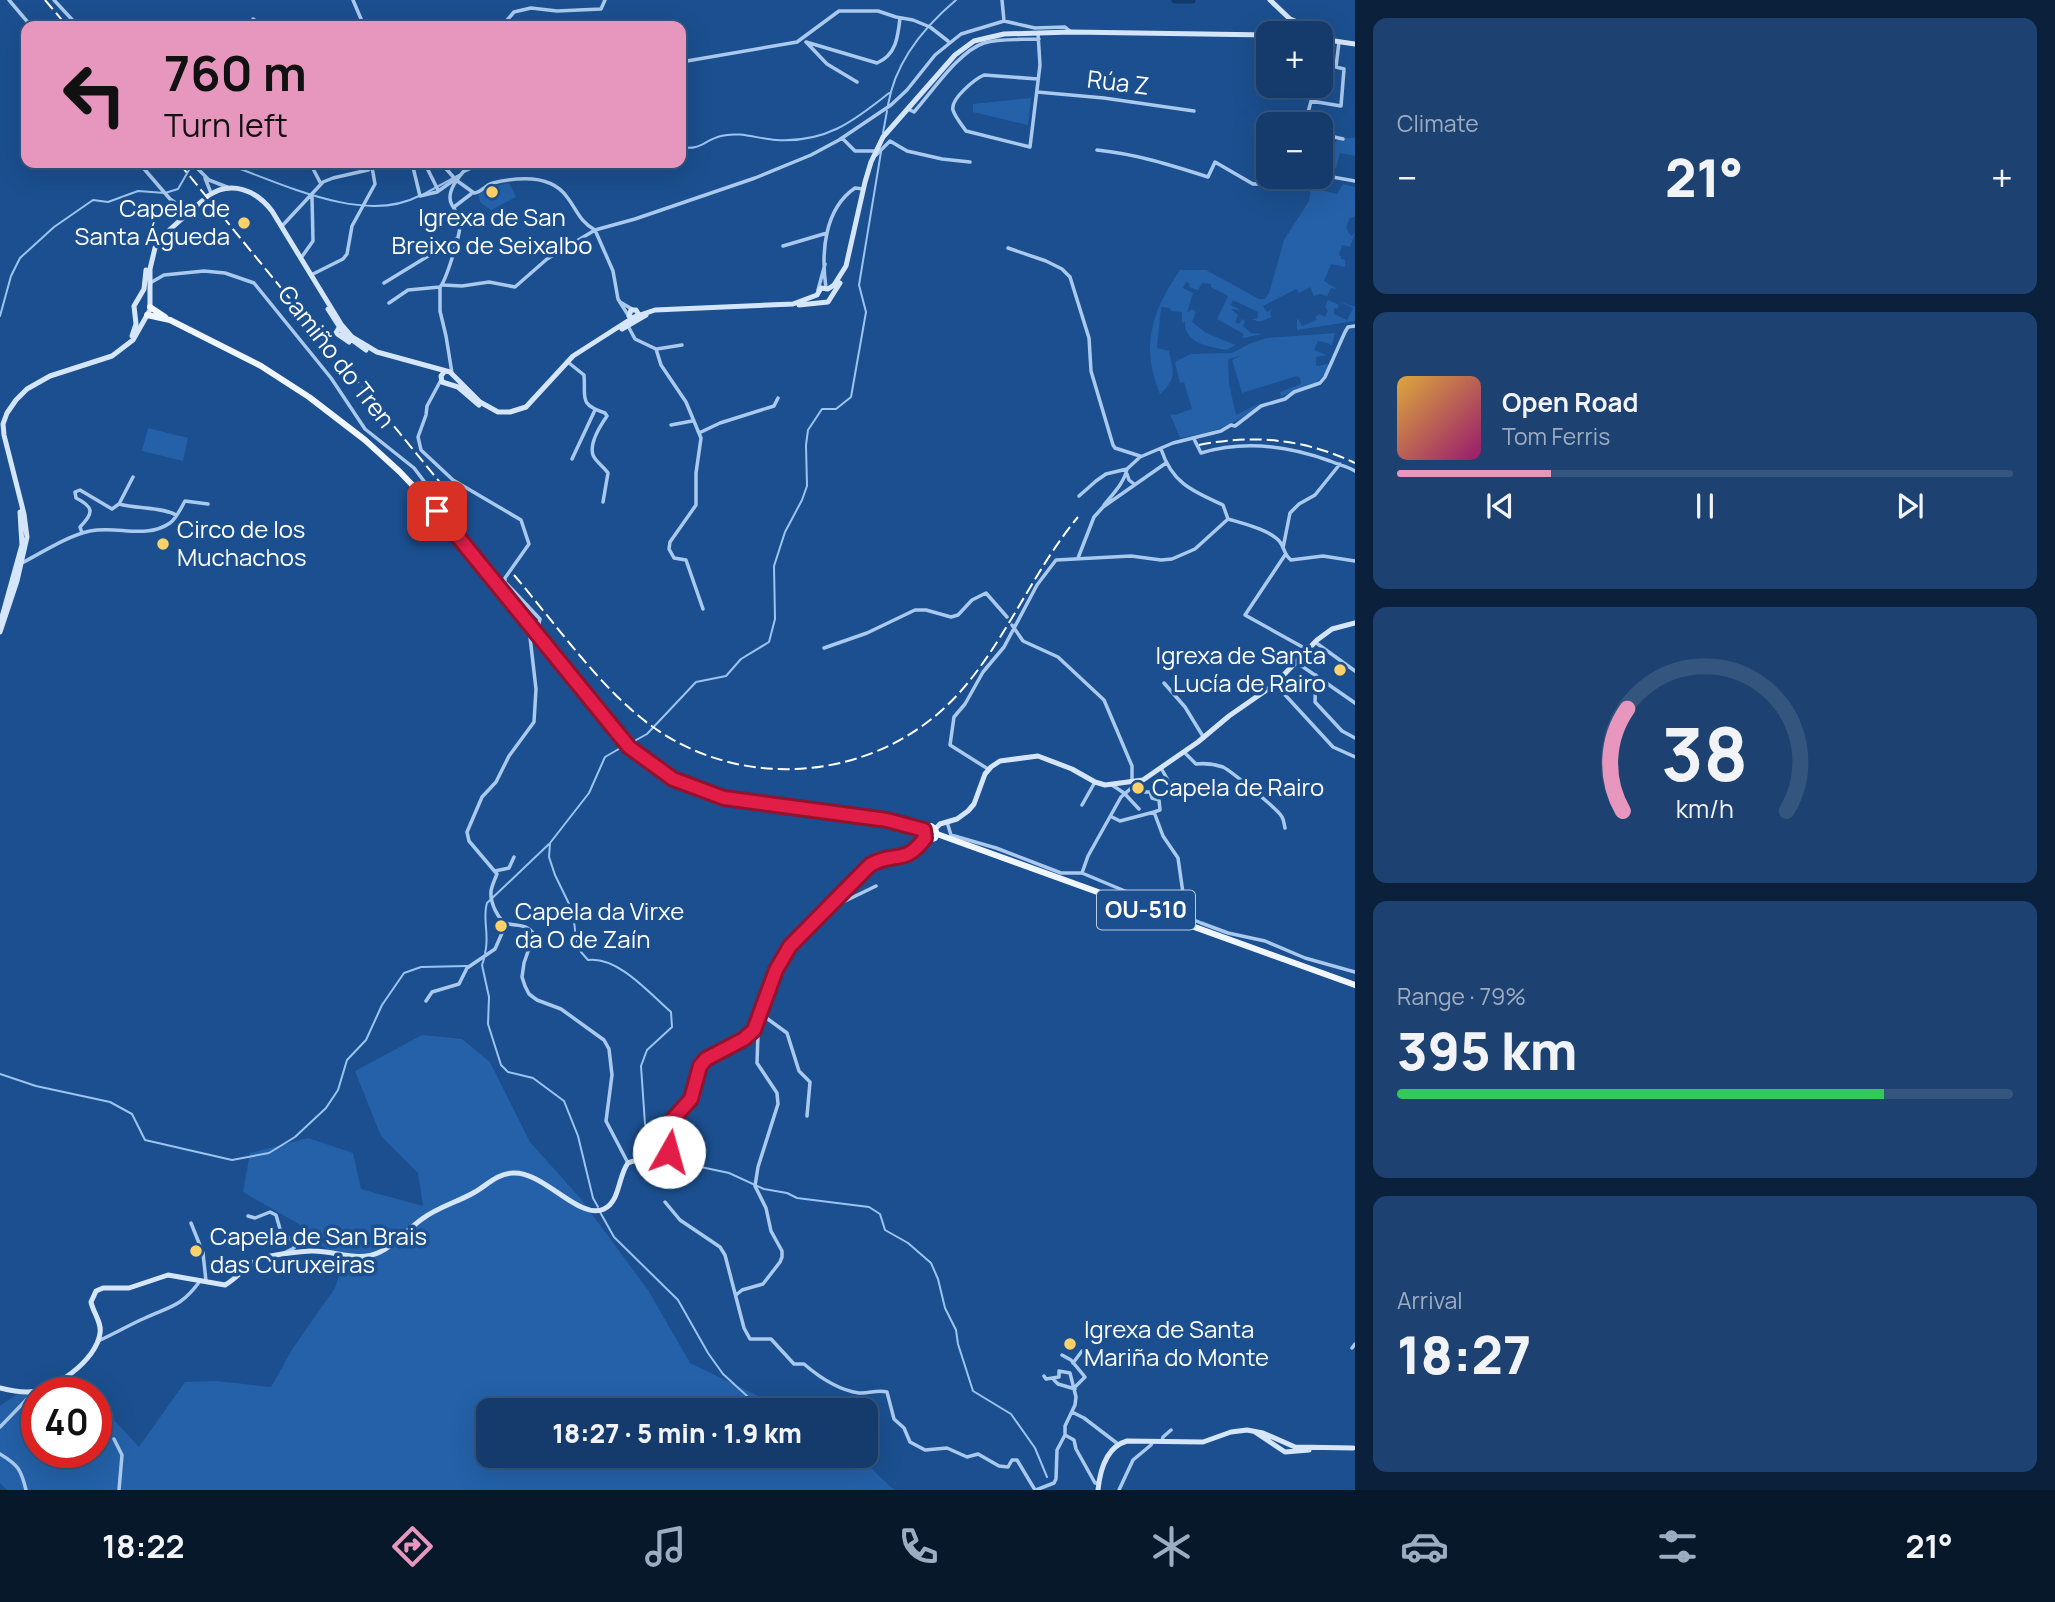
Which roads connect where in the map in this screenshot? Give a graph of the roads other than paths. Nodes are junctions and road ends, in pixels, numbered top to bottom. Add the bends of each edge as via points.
1 (9, 0) edge
2 (54, 0) edge
3 (353, 0) edge
4 (605, 0) edge
5 (1002, 0) edge
6 (1270, 0) edge
7 (1283, 12) junction
8 (900, 18) junction
9 (253, 19) dead end
10 (28, 21) edge
11 (73, 21) edge
12 (256, 21) edge
13 (362, 21) edge
14 (506, 21) edge
15 (1004, 21) junction
16 (1284, 21) edge
17 (1294, 21) edge
18 (1070, 32) junction
19 (1256, 34) edge
20 (1039, 36) junction
21 (800, 40) junction
22 (949, 41) junction
23 (1333, 41) edge
24 (806, 42) junction
25 (1339, 42) junction
26 (1355, 44) edge
27 (686, 61) edge
28 (1038, 79) junction
29 (857, 82) dead end
30 (1037, 92) junction
31 (1312, 98) edge
32 (1311, 101) junction
33 (1194, 111) dead end
34 (1308, 112) edge
35 (1333, 137) edge
36 (842, 138) junction
37 (1343, 139) dead end
38 (1097, 150) dead end
39 (877, 151) junction
40 (970, 162) dead end
41 (143, 168) edge
42 (197, 168) edge
43 (313, 168) edge
44 (371, 168) joint
45 (413, 168) edge
46 (445, 168) edge
47 (467, 168) edge
48 (428, 170) dead end
49 (204, 176) junction
50 (866, 177) junction
51 (1333, 177) edge
52 (456, 180) junction
53 (1355, 181) edge
54 (321, 184) junction
55 (1256, 184) edge
56 (225, 188) junction
57 (855, 188) junction
58 (863, 189) junction
59 (438, 190) junction
60 (472, 193) junction
61 (312, 195) junction
62 (206, 198) junction
63 (863, 205) junction
64 (454, 207) junction
65 (187, 211) junction
66 (269, 214) junction
67 (281, 227) junction
68 (595, 230) junction
69 (827, 233) junction
70 (456, 239) junction
71 (783, 246) dead end
72 (1008, 248) dead end
73 (298, 257) junction
74 (826, 262) junction
75 (311, 275) junction
76 (384, 283) dead end
77 (149, 284) junction
78 (442, 286) junction
79 (829, 290) junction
80 (818, 292) junction
81 (618, 300) junction
82 (139, 301) junction
83 (820, 302) junction
84 (389, 303) dead end
85 (149, 305) junction
86 (333, 311) junction
87 (135, 312) junction
88 (146, 315) junction
89 (634, 317) junction
90 (170, 320) junction
91 (1355, 326) edge
92 (339, 327) junction
93 (343, 334) junction
94 (127, 345) junction
95 (682, 345) dead end
96 (587, 346) junction
97 (371, 349) junction
98 (656, 349) junction
99 (570, 362) junction
100 (446, 377) junction
101 (778, 398) dead end
102 (595, 410) junction
103 (692, 421) junction
104 (671, 425) dead end
105 (699, 433) junction
106 (1194, 439) junction
107 (1161, 448) junction
108 (1140, 457) junction
109 (572, 459) dead end
110 (1166, 463) junction
111 (1340, 464) junction
112 (1127, 471) junction
113 (1355, 471) edge
114 (133, 477) dead end
115 (452, 482) junction
116 (1135, 484) junction
117 (1079, 496) dead end
118 (19, 498) junction
119 (603, 502) dead end
120 (119, 504) junction
121 (208, 504) dead end
122 (1103, 507) junction
123 (176, 515) junction
124 (1228, 519) junction
125 (82, 533) junction
126 (22, 545) junction
127 (1283, 548) junction
128 (1285, 555) junction
129 (1078, 559) junction
130 (1355, 561) edge
131 (22, 563) junction
132 (18, 575) junction
133 (8, 600) junction
134 (702, 609) dead end
135 (1007, 617) dead end
136 (1355, 623) edge
137 (538, 627) dead end
138 (1013, 627) junction
139 (0, 628) edge
140 (530, 637) dead end
141 (1315, 642) junction
142 (824, 648) dead end
143 (1308, 650) junction
144 (1296, 662) junction
145 (1355, 671) edge
146 (1316, 675) junction
147 (1164, 683) dead end
148 (1275, 684) junction
149 (1355, 703) edge
150 (1204, 738) junction
151 (1355, 738) edge
152 (1183, 751) junction
153 (1355, 757) edge
154 (1161, 768) junction
155 (988, 769) junction
156 (1136, 781) junction
157 (1095, 782) junction
158 (1169, 782) dead end
159 (1109, 784) junction
160 (1124, 793) junction
161 (1082, 805) dead end
162 (1139, 809) dead end
163 (1154, 812) junction
164 (1112, 817) junction
165 (947, 822) junction
166 (1285, 828) dead end
167 (924, 830) junction
168 (936, 831) junction
169 (925, 838) junction
170 (514, 857) dead end
171 (495, 872) junction
172 (1082, 873) junction
173 (876, 886) dead end
174 (832, 904) junction
175 (1178, 914) junction
176 (506, 924) junction
177 (1355, 972) edge
178 (1355, 985) edge
179 (426, 1001) dead end
180 (761, 1014) junction
181 (754, 1030) junction
182 (807, 1116) dead end
183 (628, 1163) junction
184 (665, 1202) dead end
185 (248, 1216) dead end
186 (191, 1223) dead end
187 (283, 1255) junction
188 (203, 1282) junction
189 (736, 1295) junction
190 (98, 1341) junction
191 (1082, 1351) dead end
192 (1062, 1355) dead end
193 (1073, 1363) junction
194 (1044, 1376) dead end
195 (66, 1377) edge
196 (1052, 1379) junction
197 (0, 1388) edge
198 (1075, 1388) junction
199 (21, 1390) edge
200 (21, 1405) edge
201 (1072, 1412) junction
202 (0, 1427) edge
203 (1171, 1430) dead end
204 (1252, 1430) junction
205 (1268, 1431) junction
206 (1065, 1436) junction
207 (114, 1439) dead end
208 (1213, 1439) junction
209 (1153, 1441) junction
210 (1163, 1441) junction
211 (1286, 1443) junction
212 (1118, 1444) junction
213 (1304, 1444) junction
214 (1315, 1448) junction
215 (1354, 1448) edge
216 (1285, 1452) junction
217 (0, 1454) edge
218 (1098, 1487) edge
219 (26, 1490) edge
220 (119, 1490) edge
221 (1035, 1490) edge
222 (1119, 1490) edge

1 - 10 street
2 - 11 street
3 - 13 street
4 - 14 street via 600,9 531,8 514,12
5 - 15 street
6 - 7 street
7 - 16 street
7 - 17 street
8 - 21 street via 873,10 835,12
8 - 22 street via 926,24
8 - 24 street via 895,47 877,63
9 - 12 street
15 - 18 street via 1035,28 1065,27
15 - 22 street
18 - 19 street
18 - 20 street
20 - 28 street
20 - 39 street via 996,35 969,43 886,133
21 - 24 street
21 - 27 street
22 - 36 street via 890,105
23 - 25 street
24 - 29 street via 827,64
25 - 26 street
25 - 32 street via 1336,67 1345,69 1341,106
28 - 30 street
28 - 30 street via 984,75 976,78 953,104 953,110 966,131 1030,147
30 - 33 street, Rúa Z
31 - 32 street
32 - 34 street
35 - 37 street
36 - 39 street via 855,151
36 - 68 street via 755,178
38 - 55 street via 1153,160 1208,177 1215,162
39 - 40 street via 890,141 906,151
39 - 50 street
39 - 63 street
41 - 65 street
42 - 49 street
43 - 54 street
44 - 54 street
44 - 75 street via 375,184 352,226 347,254
45 - 59 street via 420,196
46 - 52 street
47 - 52 street
48 - 59 street
49 - 56 street
49 - 62 street
50 - 57 street
50 - 58 street
51 - 53 street
52 - 59 street
52 - 60 street
52 - 64 street via 450,198
54 - 61 street
56 - 62 street
56 - 66 street via 252,196
56 - 67 street via 256,195
57 - 58 street
57 - 69 street via 839,202
58 - 63 street
58 - 79 street via 846,266
60 - 64 street
60 - 68 street via 494,183 549,181
61 - 67 street
61 - 73 street via 313,241
62 - 65 street
62 - 77 street via 157,245
63 - 79 street via 848,269
64 - 70 street via 460,226
65 - 82 street via 153,247
66 - 67 street
66 - 73 street
67 - 73 street
68 - 78 street via 547,259 515,287 485,282
68 - 81 street via 613,271
69 - 71 street
69 - 74 street
70 - 76 street
70 - 78 street
72 - 108 street via 1046,261 1070,277 1113,445
73 - 75 street
73 - 92 street
74 - 79 street
74 - 80 street
75 - 86 street
77 - 82 street
77 - 85 street
77 - 115 street, Camiño do Tren, bridge via 164,275 204,271 254,283 331,378 365,429 414,468 433,493
78 - 84 street via 408,290
78 - 100 street
79 - 80 street
79 - 83 street via 828,302
80 - 83 street
80 - 89 street via 790,304 655,310
81 - 89 street
81 - 89 street
82 - 85 street
82 - 87 street
83 - 89 street
85 - 88 street
85 - 90 main road
86 - 92 street
86 - 97 street via 345,330
87 - 88 street
87 - 94 street via 135,331
88 - 90 main road
88 - 94 street
89 - 96 street
89 - 98 street via 635,339
89 - 99 street
90 - 167 main road, OU-510 via 275,374 381,454 437,511 629,747 673,779 724,798 887,820
91 - 106 street via 1345,332 1320,383 1261,406 1235,426
92 - 93 street
93 - 97 street
93 - 100 street via 377,355
94 - 118 street via 104,360 41,380 13,402 3,431
95 - 98 street
96 - 99 street
96 - 100 street via 565,362 530,404 514,411 487,407
97 - 100 street
98 - 103 street via 660,365
99 - 100 street via 533,406 516,415 487,411
99 - 102 street via 584,375 583,399
100 - 115 street via 427,406 418,437 421,450
101 - 105 street via 774,406
102 - 109 street
102 - 119 street via 607,416 593,450 593,457 608,473
103 - 104 street
103 - 105 street
105 - 134 street via 696,505 669,549 674,558 686,560
106 - 107 street
106 - 111 street via 1201,453 1219,447 1261,446 1292,449
107 - 108 street
107 - 110 street
108 - 112 street
110 - 116 street
110 - 124 street via 1182,484 1223,505
111 - 113 street
111 - 127 street via 1315,495 1290,513
112 - 116 street
112 - 117 street via 1106,474
112 - 122 street
114 - 120 street
115 - 137 street via 521,520 529,544 505,582 540,620
116 - 122 street
118 - 126 street
118 - 131 street via 27,532
120 - 123 street via 169,510
120 - 125 street via 112,509 80,490 75,492 90,510 79,527
121 - 123 street via 185,501
122 - 129 street via 1094,517
123 - 125 street via 172,523 156,530
124 - 127 street via 1275,537
124 - 129 street via 1195,549 1172,559
125 - 131 street
126 - 131 street
126 - 133 street
127 - 128 street
128 - 130 street via 1291,560 1323,556
128 - 143 street via 1245,615
129 - 138 street via 1056,560
131 - 132 street
132 - 133 street
132 - 139 street
133 - 139 street
135 - 142 street via 986,593 958,615 915,610
136 - 141 street via 1332,629
138 - 155 street via 954,717 950,745
138 - 156 street via 1023,641 1058,657 1104,700
140 - 171 street via 536,690 534,722 482,797 467,832
141 - 143 street
141 - 145 street
143 - 144 street
144 - 146 street
144 - 148 street
146 - 149 street
146 - 151 street via 1315,702
147 - 150 street
148 - 150 street
148 - 153 street via 1325,740
150 - 152 street
152 - 154 street
152 - 166 street via 1196,764 1226,768 1282,815
154 - 156 street
154 - 158 street
155 - 157 street via 1000,761 1038,756
155 - 165 street via 970,809
156 - 159 street
156 - 160 street
156 - 163 street via 1159,800 1160,810
157 - 159 street
157 - 161 street
159 - 160 street
160 - 162 street
160 - 164 street
163 - 164 street via 1120,821
163 - 175 street via 1178,858 1183,893
164 - 172 street
165 - 168 street
165 - 172 street via 951,835 1061,873
167 - 168 main road, OU-510 via 931,826
167 - 169 main road
168 - 169 main road via 933,840
168 - 178 main road, OU-510
169 - 174 street via 912,853 870,865
170 - 171 street via 509,867
171 - 176 street via 492,900
172 - 175 street
173 - 174 street
174 - 180 street via 780,960
175 - 177 street
176 - 179 street via 495,949 467,968 459,984 432,992
176 - 183 street via 523,925 534,934 524,963 529,994 570,1015 609,1049 612,1075 606,1121
180 - 181 street
180 - 182 street via 787,1033 799,1071 810,1082
181 - 183 street via 700,1066 691,1099 668,1130 668,1154
181 - 189 street via 758,1034 757,1063 777,1093 778,1104 755,1186 782,1257 763,1284
183 - 187 street via 615,1197 605,1209 584,1208 534,1177 513,1173 432,1213 380,1252 351,1257 324,1251
184 - 189 street via 680,1220 720,1247
185 - 187 street via 276,1215 295,1244
186 - 188 street via 203,1253
187 - 188 street via 255,1261 225,1285
188 - 190 street via 174,1308
188 - 190 street via 168,1275 129,1288 96,1291 91,1302 101,1330
189 - 221 street via 750,1339 771,1339 794,1364 804,1364 832,1384 858,1393 887,1392 894,1419 910,1442 921,1448 947,1448 967,1457 981,1454 1002,1467 1017,1460
190 - 195 street via 79,1368
191 - 193 street
192 - 193 street
193 - 198 street via 1085,1377
194 - 196 street
196 - 198 street
196 - 198 street via 1059,1377 1059,1371 1070,1373
197 - 199 street
198 - 201 street
200 - 202 street
201 - 206 street
201 - 212 street
203 - 210 street
204 - 208 street via 1236,1430
204 - 211 street
204 - 216 street
205 - 208 street via 1237,1428
205 - 211 street
205 - 213 street
206 - 218 street via 1074,1440
206 - 221 street via 1057,1450 1054,1483
207 - 220 street via 122,1455
208 - 210 street
209 - 210 street
209 - 212 street
209 - 222 street via 1133,1460
211 - 213 street
211 - 214 street
211 - 216 street via 1290,1448
212 - 218 street via 1105,1461
213 - 215 street
214 - 215 street
214 - 216 street
217 - 219 street via 22,1472

